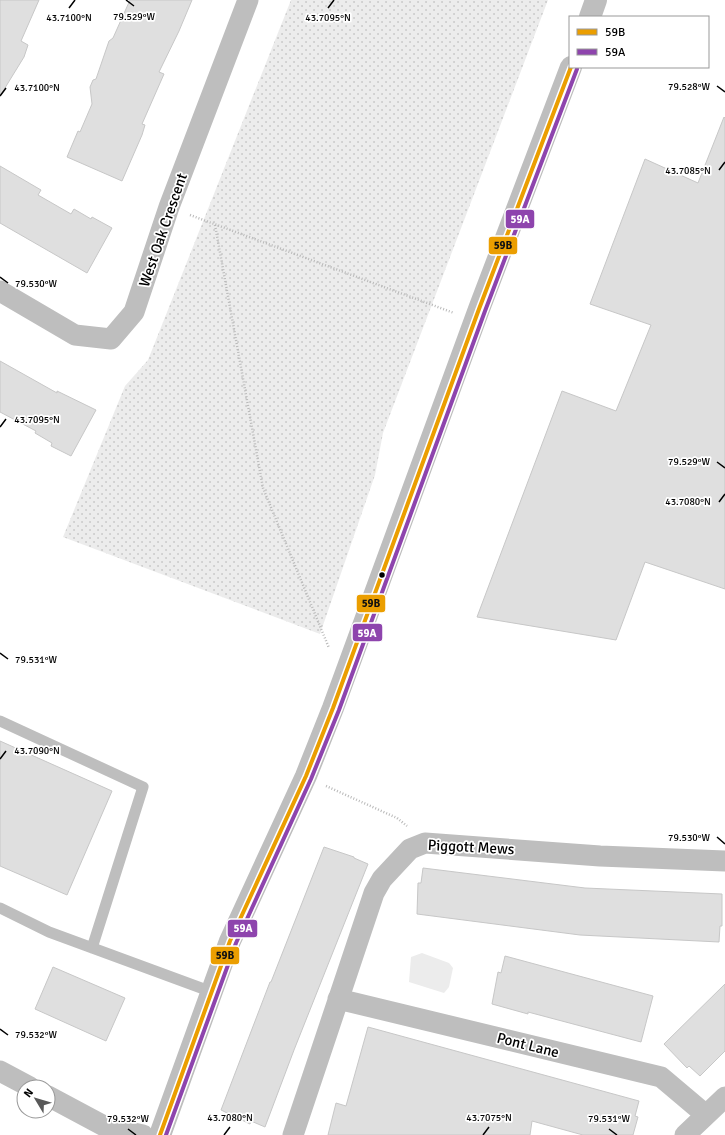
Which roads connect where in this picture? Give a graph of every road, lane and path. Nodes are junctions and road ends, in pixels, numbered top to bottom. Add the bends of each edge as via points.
1 (248, 0) edge
2 (596, 0) edge
3 (590, 16) edge
4 (570, 68) edge
5 (169, 207) junction
6 (215, 225) junction
7 (0, 291) edge
8 (476, 318) junction
9 (329, 648) dead end
10 (0, 721) edge
11 (324, 784) dead end
12 (425, 843) junction
13 (725, 861) edge
14 (0, 908) edge
15 (92, 948) junction
16 (212, 992) junction
17 (338, 999) junction
18 (0, 1071) edge
19 (16, 1080) edge
20 (725, 1097) edge
21 (56, 1100) edge
22 (706, 1115) junction
23 (143, 1135) edge
24 (160, 1135) edge
25 (293, 1135) edge
26 (685, 1135) edge

1 - 5 street, West Oak Crescent
2 - 3 street
4 - 8 street
5 - 6 path
5 - 7 street, West Oak Crescent via 134,312 111,339 75,335
6 - 8 path via 453,312
6 - 9 path via 262,488
8 - 16 street via 333,708 306,776 230,941
10 - 15 lane via 143,787
11 - 12 path via 398,818
12 - 13 street, Piggott Mews via 600,856
12 - 17 street, Piggott Mews via 410,848 382,879 374,892
14 - 15 lane via 49,932
15 - 16 lane
16 - 24 street
17 - 22 street, Pont Lane via 661,1077
17 - 25 street, Piggott Mews
18 - 19 street
20 - 22 street
21 - 23 street via 106,1127
22 - 26 street

